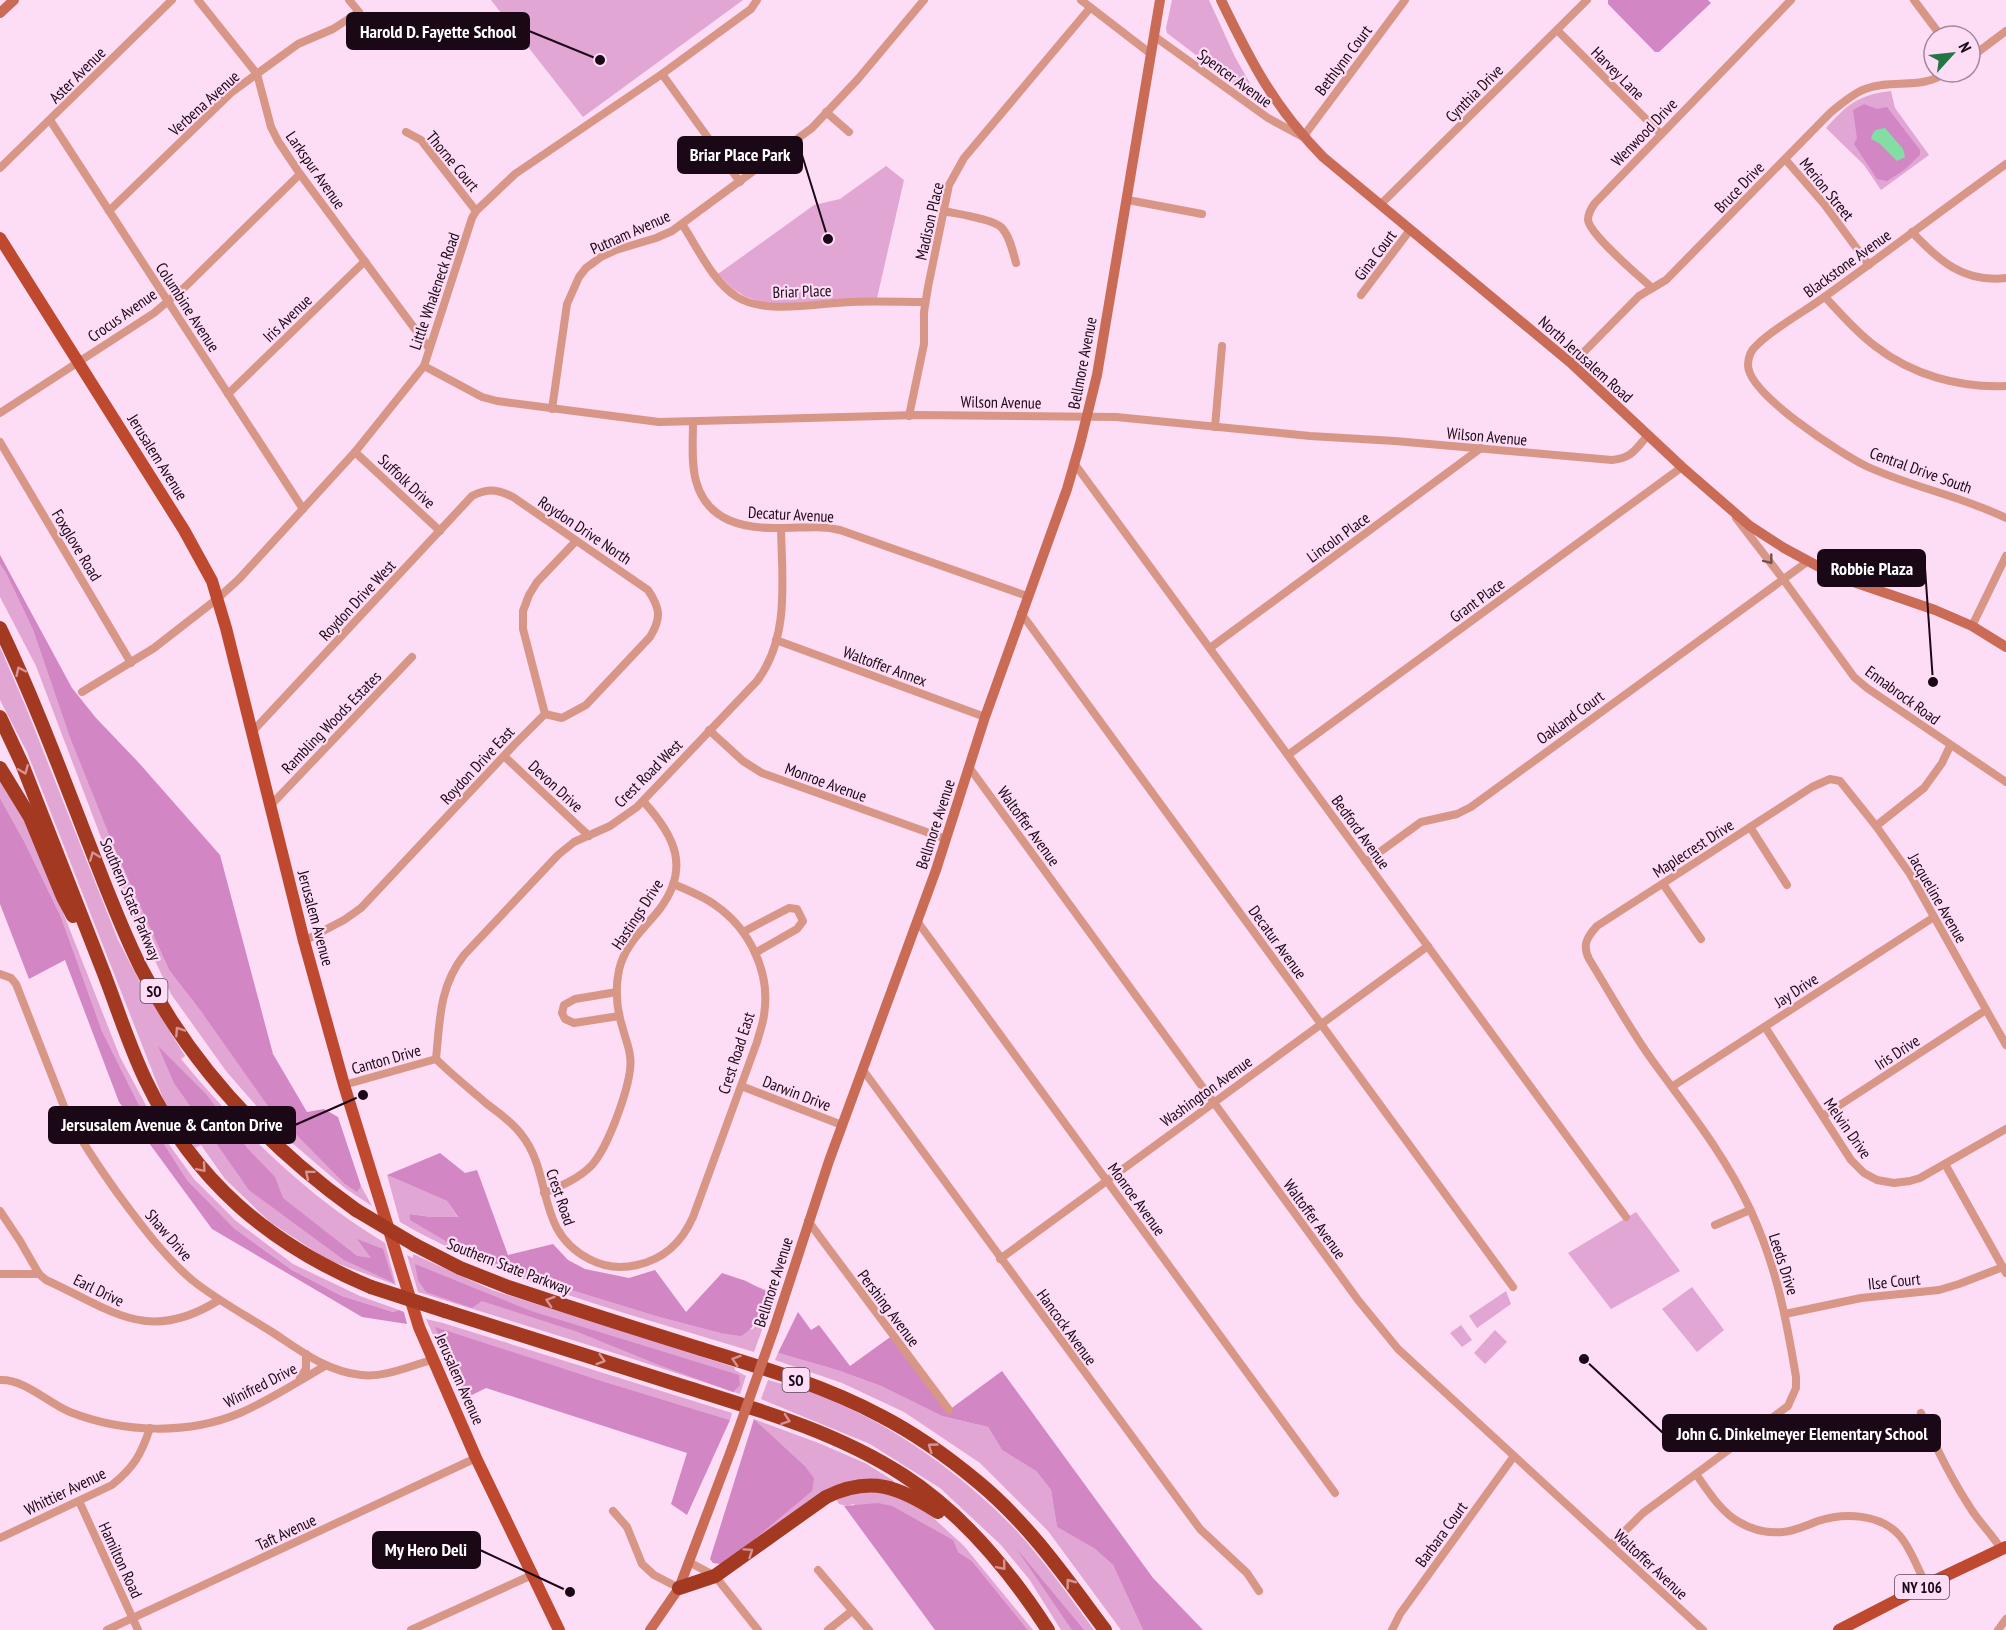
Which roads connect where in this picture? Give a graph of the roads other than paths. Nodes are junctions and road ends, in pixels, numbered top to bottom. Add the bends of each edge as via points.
1 (14, 0) edge
2 (172, 0) edge
3 (198, 0) edge
4 (349, 0) edge
5 (758, 0) edge
6 (924, 0) edge
7 (1081, 0) edge
8 (1160, 0) edge
9 (1221, 0) edge
10 (1405, 0) edge
11 (1587, 0) edge
12 (1914, 0) edge
13 (1788, 1) edge
14 (1090, 8) junction
15 (0, 13) edge
16 (1932, 24) edge
17 (1557, 30) junction
18 (2006, 31) edge
19 (1154, 36) junction
20 (1982, 49) edge
21 (1151, 54) junction
22 (257, 74) junction
23 (662, 75) junction
24 (1922, 83) edge
25 (826, 112) junction
26 (50, 120) junction
27 (406, 132) dead end
28 (849, 132) dead end
29 (1661, 134) junction
30 (1303, 137) junction
31 (1785, 159) junction
32 (2006, 164) edge
33 (0, 168) edge
34 (300, 174) junction
35 (740, 182) junction
36 (1128, 200) junction
37 (1380, 205) junction
38 (109, 211) junction
39 (476, 211) junction
40 (944, 211) junction
41 (1202, 214) dead end
42 (682, 224) junction
43 (1410, 230) junction
44 (1912, 232) junction
45 (0, 238) edge
46 (364, 261) junction
47 (1016, 263) dead end
48 (1869, 265) junction
49 (2006, 278) edge
50 (1652, 288) junction
51 (1361, 296) dead end
52 (1825, 297) junction
53 (167, 300) junction
54 (925, 302) junction
55 (1222, 346) dead end
56 (429, 348) junction
57 (79, 362) junction
58 (1572, 364) junction
59 (423, 366) junction
60 (2006, 386) edge
61 (228, 394) junction
62 (1771, 400) joint
63 (552, 409) junction
64 (0, 412) edge
65 (909, 416) junction
66 (1087, 417) junction
67 (693, 422) junction
68 (1215, 427) junction
69 (1648, 435) junction
70 (0, 442) edge
71 (1481, 448) junction
72 (355, 452) junction
73 (1074, 463) junction
74 (1682, 466) junction
75 (484, 490) joint
76 (1728, 508) junction
77 (303, 509) junction
78 (2006, 518) edge
79 (781, 528) junction
80 (440, 531) junction
81 (576, 542) junction
82 (2006, 556) edge
83 (1807, 562) junction
84 (1783, 579) junction
85 (1027, 596) junction
86 (217, 599) junction
87 (1021, 614) junction
88 (1972, 626) junction
89 (0, 628) edge
90 (776, 640) junction
91 (2006, 647) edge
92 (1210, 648) junction
93 (412, 657) dead end
94 (131, 663) junction
95 (82, 692) dead end
96 (545, 714) junction
97 (0, 717) edge
98 (985, 717) junction
99 (709, 730) junction
100 (252, 732) junction
101 (1950, 746) junction
102 (1288, 755) junction
103 (504, 756) junction
104 (969, 767) junction
105 (3, 774) edge
106 (1830, 779) joint
107 (2006, 782) edge
108 (643, 801) junction
109 (270, 806) junction
110 (1876, 826) junction
111 (1750, 827) junction
112 (589, 836) junction
113 (946, 838) junction
114 (1366, 862) junction
115 (674, 884) junction
116 (1663, 884) junction
117 (1787, 885) dead end
118 (1934, 917) junction
119 (917, 921) junction
120 (743, 932) junction
121 (1701, 939) dead end
122 (304, 941) junction
123 (1428, 946) junction
124 (755, 953) junction
125 (1586, 953) joint
126 (103, 971) junction
127 (0, 974) edge
128 (617, 992) junction
129 (1986, 1010) junction
130 (619, 1016) junction
131 (1321, 1024) junction
132 (1765, 1027) junction
133 (2006, 1045) edge
134 (436, 1059) junction
135 (862, 1070) junction
136 (344, 1085) junction
137 (741, 1086) junction
138 (1672, 1086) junction
139 (1214, 1103) junction
140 (1823, 1116) junction
141 (842, 1125) junction
142 (2006, 1129) edge
143 (1945, 1164) junction
144 (1107, 1180) junction
145 (544, 1194) junction
146 (701, 1195) joint
147 (1750, 1209) junction
148 (0, 1211) edge
149 (1626, 1217) dead end
150 (808, 1221) junction
151 (1715, 1225) dead end
152 (1000, 1258) junction
153 (2004, 1270) edge
154 (0, 1274) edge
155 (39, 1274) junction
156 (1513, 1287) dead end
157 (219, 1300) junction
158 (1785, 1314) junction
159 (306, 1354) junction
160 (432, 1360) junction
161 (325, 1366) junction
162 (0, 1380) edge
163 (298, 1382) junction
164 (949, 1410) dead end
165 (1920, 1413) dead end
166 (150, 1428) junction
167 (1514, 1456) junction
168 (476, 1458) junction
169 (1696, 1474) junction
170 (1335, 1493) dead end
171 (79, 1501) junction
172 (613, 1511) dead end
173 (975, 1536) junction
174 (0, 1538) edge
175 (1611, 1545) junction
176 (2003, 1548) edge
177 (689, 1562) junction
178 (818, 1570) dead end
179 (532, 1575) junction
180 (715, 1576) junction
181 (1926, 1585) junction
182 (679, 1588) junction
183 (1259, 1592) dead end
184 (852, 1611) junction
185 (132, 1618) junction
186 (2006, 1619) edge
187 (107, 1630) edge
188 (138, 1630) edge
189 (411, 1630) edge
190 (559, 1630) edge
191 (650, 1630) edge
192 (758, 1630) edge
193 (828, 1630) edge
194 (869, 1630) edge
195 (1048, 1630) edge
196 (1105, 1630) edge
197 (1392, 1630) edge
198 (1703, 1630) edge
199 (1839, 1630) edge
200 (1999, 1630) edge

1 - 15 main road
2 - 26 street, Aster Avenue
3 - 22 street, Larkspur Avenue
4 - 22 street, Verbena Avenue via 359,12 298,44
5 - 23 street, Little Whaleneck Road
6 - 25 street, Putnam Avenue
7 - 14 street
8 - 19 main road, Bellmore Avenue
9 - 30 main road, North Jerusalem Road via 1268,91
10 - 30 street, Bethlynn Court
11 - 17 street, Cynthia Drive
12 - 16 street
13 - 29 street, Wenwood Drive
14 - 21 street
14 - 40 street, Madison Place via 964,158 949,185
17 - 29 street, Harvey Lane
17 - 37 street, Cynthia Drive
18 - 20 street
19 - 21 main road, Bellmore Avenue
19 - 30 street, Spencer Avenue via 1268,118
21 - 36 main road, Bellmore Avenue
22 - 34 street, Larkspur Avenue via 271,128
22 - 38 street, Verbena Avenue via 232,92
23 - 35 street
23 - 39 street, Little Whaleneck Road via 515,174
24 - 31 street, Bruce Drive via 1875,86 1851,96
25 - 28 street
25 - 35 street, Putnam Avenue via 812,128
26 - 33 street, Aster Avenue
26 - 38 street, Columbine Avenue
27 - 39 street, Thorne Court via 422,140
29 - 50 street, Wenwood Drive via 1595,203 1588,220 1594,233
30 - 37 main road, North Jerusalem Road
31 - 48 street, Merion Street
31 - 50 street, Bruce Drive via 1666,280
32 - 44 street, Blackstone Avenue
34 - 46 street, Larkspur Avenue
34 - 53 street, Crocus Avenue
35 - 42 street, Putnam Avenue
36 - 41 street
36 - 66 main road, Bellmore Avenue
37 - 43 main road, North Jerusalem Road
38 - 53 street, Columbine Avenue
39 - 56 street, Little Whaleneck Road
40 - 47 street via 1002,227
40 - 54 street, Madison Place
42 - 54 street, Briar Place via 715,276 738,298 754,304
42 - 63 street, Putnam Avenue via 656,238 601,257 579,277 567,304
43 - 51 street, Gina Court
43 - 58 main road, North Jerusalem Road
44 - 48 street, Blackstone Avenue
44 - 49 street via 1951,268 1978,277
45 - 57 main road, Jerusalem Avenue
46 - 56 street, Larkspur Avenue
46 - 61 street, Iris Avenue
48 - 52 street, Blackstone Avenue
50 - 58 street, Bruce Drive via 1620,314
52 - 60 street via 1875,347 1910,368 1957,383
52 - 62 street, Blackstone Avenue via 1752,350 1748,368 1751,376
53 - 57 street, Crocus Avenue via 154,313
53 - 61 street, Columbine Avenue
54 - 65 street, Madison Place via 924,344
55 - 68 street
56 - 59 street, Little Whaleneck Road
57 - 64 street, Crocus Avenue
57 - 86 main road, Jerusalem Avenue via 184,530 212,581
58 - 69 main road, North Jerusalem Road
59 - 63 street, Wilson Avenue via 482,397
59 - 72 street, Little Whaleneck Road
61 - 77 street, Columbine Avenue
62 - 78 street, Central Drive South via 1824,441 1865,465
63 - 67 street, Wilson Avenue via 642,421
65 - 66 street, Wilson Avenue
65 - 67 street, Wilson Avenue
66 - 68 street, Wilson Avenue
66 - 73 main road, Bellmore Avenue
67 - 79 street, Decatur Avenue via 696,483 707,503 733,523
68 - 71 street, Wilson Avenue
69 - 71 street, Wilson Avenue via 1631,455 1612,460
69 - 74 main road, North Jerusalem Road
70 - 94 street, Foxglove Road
71 - 92 street, Lincoln Place
72 - 77 street, Little Whaleneck Road
72 - 80 street, Suffolk Drive
73 - 85 main road, Bellmore Avenue
73 - 92 street, Bedford Avenue
74 - 76 main road, North Jerusalem Road
74 - 102 street, Grant Place
75 - 80 street, Roydon Drive West via 472,496
75 - 81 street, Roydon Drive North via 501,491 513,497
76 - 83 main road, North Jerusalem Road
76 -> 84 street, Ennabrock Road
77 - 86 street, Little Whaleneck Road
79 - 85 street, Decatur Avenue via 814,526 840,530
79 - 90 street, Crest Road West via 782,608
80 - 100 street, Roydon Drive West
81 - 96 street via 537,582 523,611 523,629
81 - 96 street, Roydon Drive North via 648,590 658,604 659,617 650,637 586,705 562,718
82 - 88 street
83 - 84 street
83 - 88 main road, North Jerusalem Road
84 - 101 street, Ennabrock Road via 1854,677
84 - 114 street, Oakland Court via 1471,807 1421,822
85 - 87 main road, Bellmore Avenue
86 - 94 street, Little Whaleneck Road
86 - 100 main road, Jerusalem Avenue
87 - 98 main road, Bellmore Avenue
87 - 131 street, Decatur Avenue
88 - 91 main road, North Jerusalem Road
196 -> 89 highway, Southern State Parkway / SO, bridge via 1050,1557 980,1483 930,1444 879,1414 818,1387 507,1287 460,1268 356,1210 289,1157 239,1108 206,1068 166,1012 141,968
90 - 98 street, Waltoffer Annex
90 - 99 street, Crest Road West via 757,681
92 - 102 street, Bedford Avenue
93 - 109 street, Rambling Woods Estates
94 - 95 street, Little Whaleneck Road
96 - 103 street, Roydon Drive East
97 -> 126 highway, SO
98 - 104 main road, Bellmore Avenue
99 - 108 street, Crest Road West
99 - 113 street, Monroe Avenue via 762,773
100 - 109 main road, Jerusalem Avenue
101 - 107 street, Ennabrock Road
101 - 110 street via 1924,788
102 - 114 street, Bedford Avenue
103 - 112 street, Devon Drive
103 - 122 street, Roydon Drive East via 361,908
104 - 113 main road, Bellmore Avenue
104 - 139 street, Waltoffer Avenue
105 - 126 highway via 35,827 63,897
106 - 110 street, Jacqueline Avenue via 1840,781
106 - 111 street, Maplecrest Drive
108 - 112 street, Crest Road West via 623,818
108 - 115 street, Hastings Drive via 672,840 676,854
109 - 122 main road, Jerusalem Avenue
110 - 118 street, Jacqueline Avenue
111 - 116 street, Maplecrest Drive
111 - 117 street
112 - 134 street, Crest Road West via 558,855 454,968 443,996
113 - 119 main road, Bellmore Avenue
114 - 123 street, Bedford Avenue
115 - 120 street, Crest Road East via 717,906
115 - 128 street, Hastings Drive via 630,943 619,970
116 - 121 street
116 - 125 street, Maplecrest Drive via 1597,927 1585,943
118 - 129 street, Jacqueline Avenue
118 - 132 street, Jay Drive
119 - 135 main road, Bellmore Avenue
119 - 144 street, Monroe Avenue
120 - 124 street, Crest Road East
120 - 124 street via 789,908 800,913 802,921 797,929
122 - 136 main road, Jerusalem Avenue
123 - 131 street, Washington Avenue
123 - 149 street, Bedford Avenue
124 - 137 street, Crest Road East via 764,980 764,1015
125 - 138 street, Leeds Drive via 1639,1041
126 -> 173 highway, SO, bridge via 145,1079 168,1122 199,1165 238,1206 284,1242 371,1287 731,1401 840,1440 904,1476
127 - 157 street, Shaw Drive via 16,984 64,1110 94,1160 159,1248
128 - 130 street, Hastings Drive
128 - 130 street via 570,1000 562,1013 574,1023
129 - 133 street, Jacqueline Avenue
129 - 140 street, Iris Drive
130 - 145 street, Hastings Drive via 631,1069 605,1144 582,1174
131 - 139 street, Washington Avenue
131 - 156 street, Decatur Avenue
132 - 138 street, Jay Drive
132 - 140 street, Melvin Drive
134 - 136 street, Canton Drive
134 - 145 street, Crest Road via 521,1134 533,1154
135 - 141 main road, Bellmore Avenue
135 - 152 street, Hancock Avenue
136 - 160 main road, Jerusalem Avenue
137 - 141 street, Darwin Drive
137 - 146 street, Crest Road East
138 - 147 street, Leeds Drive via 1715,1146
139 - 144 street, Washington Avenue
139 - 167 street, Waltoffer Avenue via 1398,1349
140 - 143 street, Melvin Drive via 1851,1161 1877,1180 1910,1181
141 - 150 main road, Bellmore Avenue
142 - 143 street, Melvin Drive
143 - 153 street
144 - 152 street, Washington Avenue
144 - 170 street, Monroe Avenue
145 - 146 street, Crest Road via 551,1218 569,1245 597,1262 624,1268 649,1262 674,1247 687,1231
147 - 151 street
147 - 158 street, Leeds Drive via 1768,1253
148 - 155 street, Earl Drive
150 - 164 street, Pershing Avenue
150 - 177 main road, Bellmore Avenue, bridge via 774,1329
152 - 183 street, Hancock Avenue via 1200,1529 1247,1573
153 - 158 street, Ilse Court via 1939,1290 1861,1298
154 - 155 street
155 - 157 street, Earl Drive via 104,1310 138,1320 164,1322 187,1318
157 - 159 street, Shaw Drive
158 - 169 street, Leeds Drive via 1796,1377 1792,1401
159 - 161 street, Shaw Drive
159 - 163 street via 306,1369
160 - 161 street, Shaw Drive via 371,1376
160 - 168 main road, Jerusalem Avenue
161 - 163 street, Winifred Drive
162 - 166 street, Winifred Drive via 15,1383 93,1420
163 - 166 street, Winifred Drive via 221,1420
165 - 176 street via 1974,1514
166 - 171 street, Whittier Avenue via 127,1473
167 - 175 street, Waltoffer Avenue
167 - 197 street, Barbara Court
168 - 179 main road, Jerusalem Avenue
168 - 185 street, Taft Avenue
169 - 175 street, Leeds Drive via 1644,1513
169 - 181 street via 1727,1514 1753,1529 1785,1532 1849,1516 1886,1524 1903,1540
171 - 174 street, Whittier Avenue
171 - 185 street, Hamilton Road
172 - 182 street via 627,1527 642,1564
180 -> 173 highway via 826,1497 859,1486 903,1491
173 -> 195 highway, SO via 1027,1598
175 - 198 street, Waltoffer Avenue
176 - 181 main road, NY 106
177 - 180 street
177 - 182 main road, Bellmore Avenue
178 - 184 street
179 - 189 street
179 - 190 main road, Jerusalem Avenue
180 - 182 highway
180 - 192 street
181 - 199 main road, NY 106
182 - 191 main road, Bellmore Avenue
184 - 193 street
184 - 194 street
185 - 187 street, Taft Avenue
185 - 188 street, Hamilton Road
186 - 200 street

